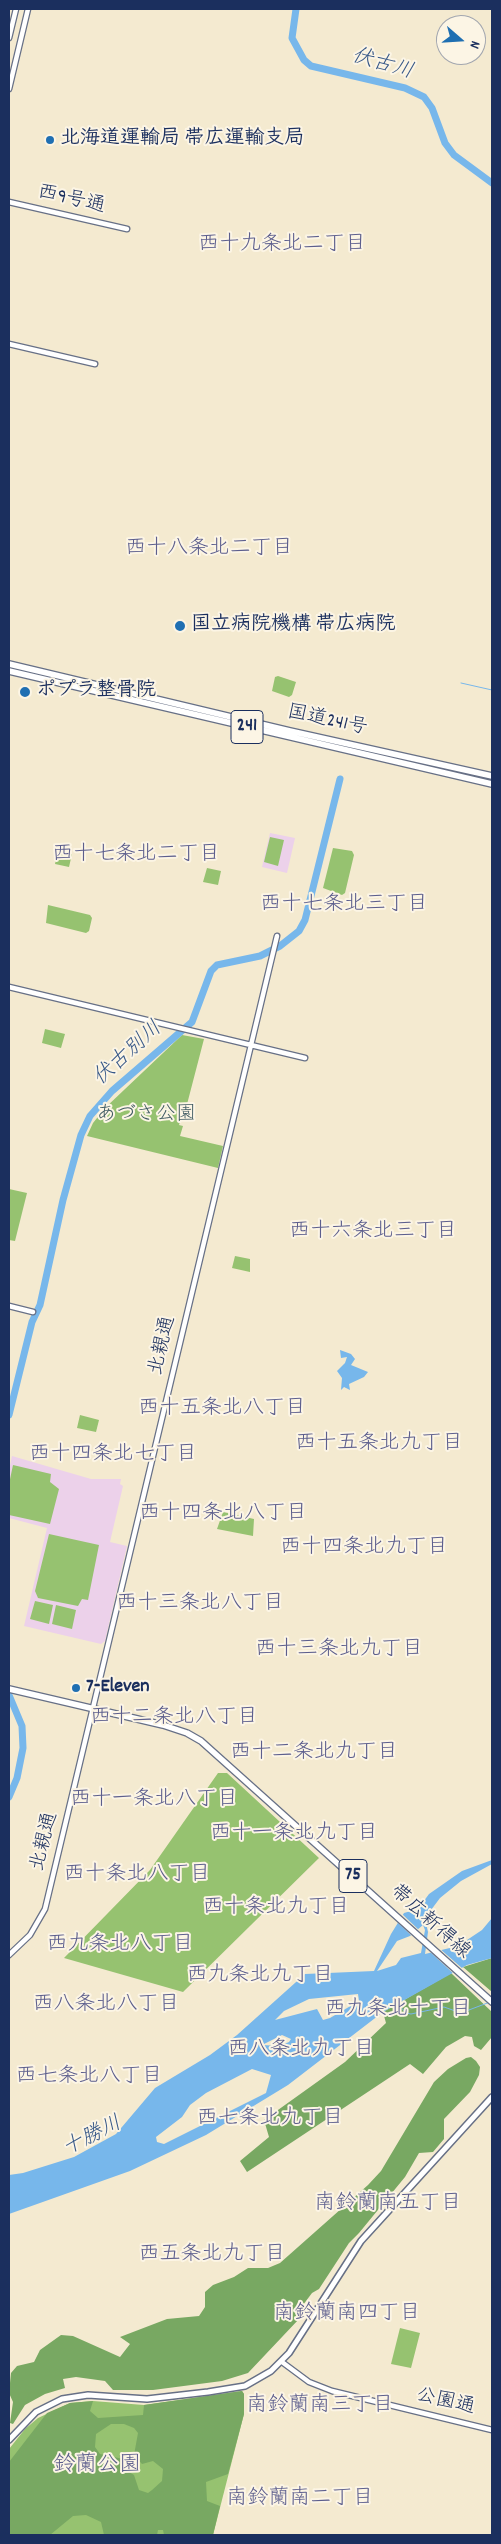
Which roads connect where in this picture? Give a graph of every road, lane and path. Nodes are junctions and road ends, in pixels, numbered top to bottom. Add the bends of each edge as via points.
1 (16, 9) edge
2 (28, 9) edge
3 (9, 38) edge
4 (9, 89) edge
5 (9, 202) edge
6 (126, 229) dead end
7 (9, 344) edge
8 (95, 364) dead end
9 (9, 664) edge
10 (9, 671) edge
11 (492, 776) edge
12 (492, 784) edge
13 (277, 936) dead end
14 (9, 987) edge
15 (251, 1045) junction
16 (305, 1058) dead end
17 (9, 1306) edge
18 (33, 1312) dead end
19 (10, 1689) edge
20 (93, 1709) junction
21 (9, 1954) edge
22 (492, 2002) edge
23 (492, 2097) edge
24 (282, 2362) junction
25 (492, 2430) edge
26 (9, 2440) edge

1 - 3 street
2 - 4 street
5 - 6 street, 西9号通
7 - 8 street
9 - 11 main road, 国道241号 / 241
10 - 12 main road, 241
13 - 15 street, 北親通
14 - 15 street
15 - 16 street
15 - 20 street, 北親通
17 - 18 street
19 - 20 main road, 帯広新得線 / 75
20 - 21 street, 北親通 via 45,1909 30,1935
20 - 22 main road, 帯広新得線 / 75 via 163,1726 194,1737 213,1750
23 - 24 main road via 361,2241
24 - 25 street, 公園通 via 309,2382 332,2391
24 - 26 main road via 262,2377 231,2389 147,2399 88,2395 62,2399 36,2412

